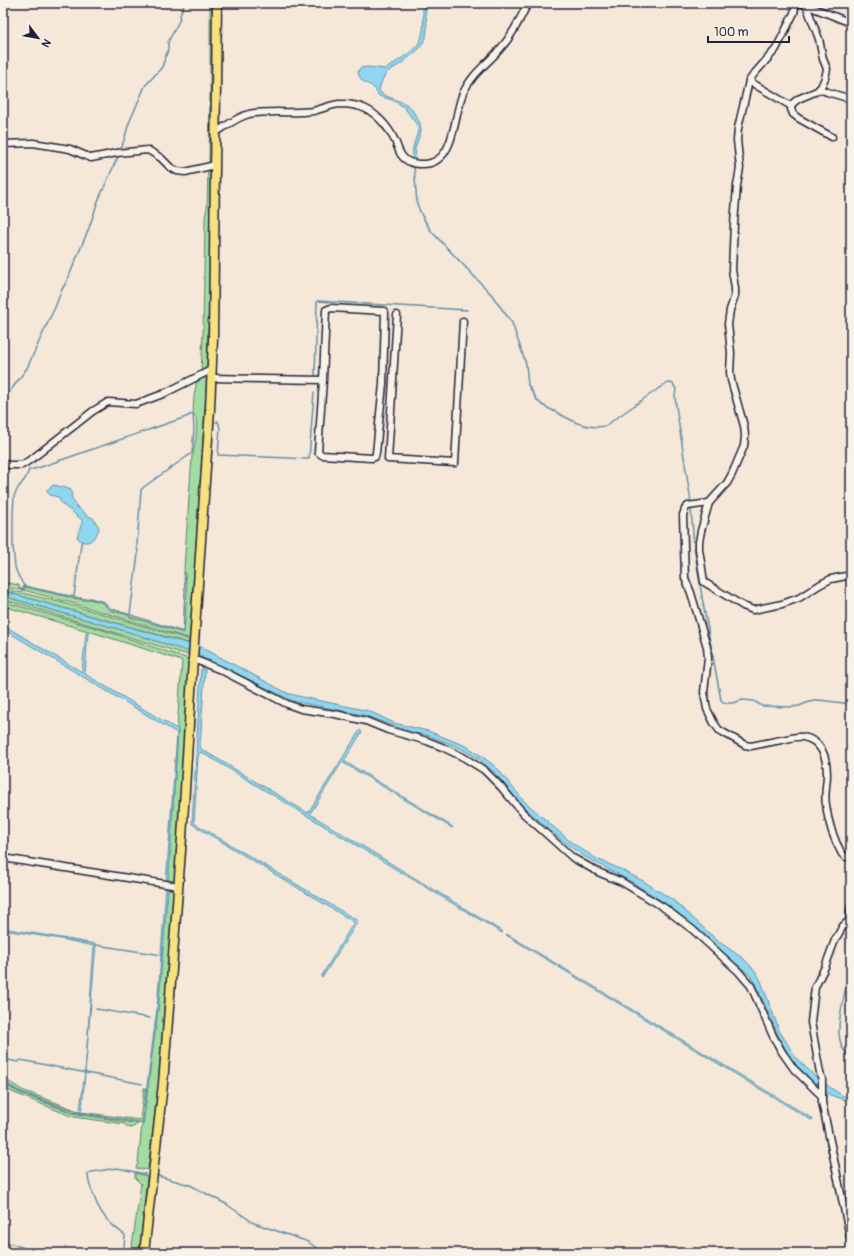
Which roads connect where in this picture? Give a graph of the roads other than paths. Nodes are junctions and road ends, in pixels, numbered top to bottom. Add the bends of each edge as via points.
1 (217, 3) edge
2 (528, 3) edge
3 (796, 3) edge
4 (804, 4) edge
5 (851, 23) edge
6 (749, 81) junction
7 (819, 89) junction
8 (851, 99) edge
9 (792, 106) junction
10 (215, 133) junction
11 (832, 137) dead end
12 (3, 144) edge
13 (215, 165) junction
14 (397, 315) dead end
15 (463, 321) dead end
16 (385, 332) junction
17 (396, 333) junction
18 (211, 374) junction
19 (323, 380) junction
20 (383, 384) junction
21 (393, 384) junction
22 (378, 436) junction
23 (389, 436) junction
24 (3, 464) edge
25 (709, 503) junction
26 (851, 575) edge
27 (193, 657) junction
28 (851, 856) edge
29 (3, 858) edge
30 (178, 886) junction
31 (851, 906) edge
32 (850, 919) edge
33 (822, 1094) junction
34 (851, 1242) edge
35 (144, 1253) edge

1 - 10 main road
2 - 10 street via 507,40 467,85 446,150 438,159 431,162 408,162 402,156 388,129 375,115 366,109 350,105 338,104 312,111 249,114
3 - 6 street via 794,13 776,49
4 - 5 street
4 - 7 street via 819,39 827,69
6 - 9 street
6 - 25 street via 738,128 740,168 732,270 736,288 728,324 731,380 745,436 744,446 732,474
7 - 8 street
7 - 9 street via 798,99
9 - 11 street via 793,114 798,118
10 - 13 main road
12 - 13 street via 33,143 70,149 91,158 148,150 170,167 185,172
13 - 18 main road
14 - 17 street
15 - 23 street via 455,464 388,459
16 - 17 street
16 - 19 street via 384,311 331,308 326,310
16 - 20 street
17 - 21 street
18 - 19 street
18 - 24 street via 136,404 108,402 22,464
18 - 27 main road
19 - 22 street via 319,454 372,458 375,457
20 - 21 street
20 - 22 street
21 - 23 street
22 - 23 street
25 - 26 street via 699,542 704,582 744,606 753,610 782,604 799,598 831,578
25 - 28 street via 688,506 683,515 685,578 707,647 704,692 707,709 719,730 745,745 803,737 821,748 825,756 825,804 830,823 842,854 846,857
27 - 30 main road
27 - 33 street via 287,704 366,720 388,730 442,747 484,770 524,814 573,858 663,906 738,971 751,986 784,1056 802,1078
29 - 30 street
30 - 35 main road via 163,1084
31 - 32 street
32 - 33 street via 835,940 815,987 811,1022 822,1080
33 - 34 street

